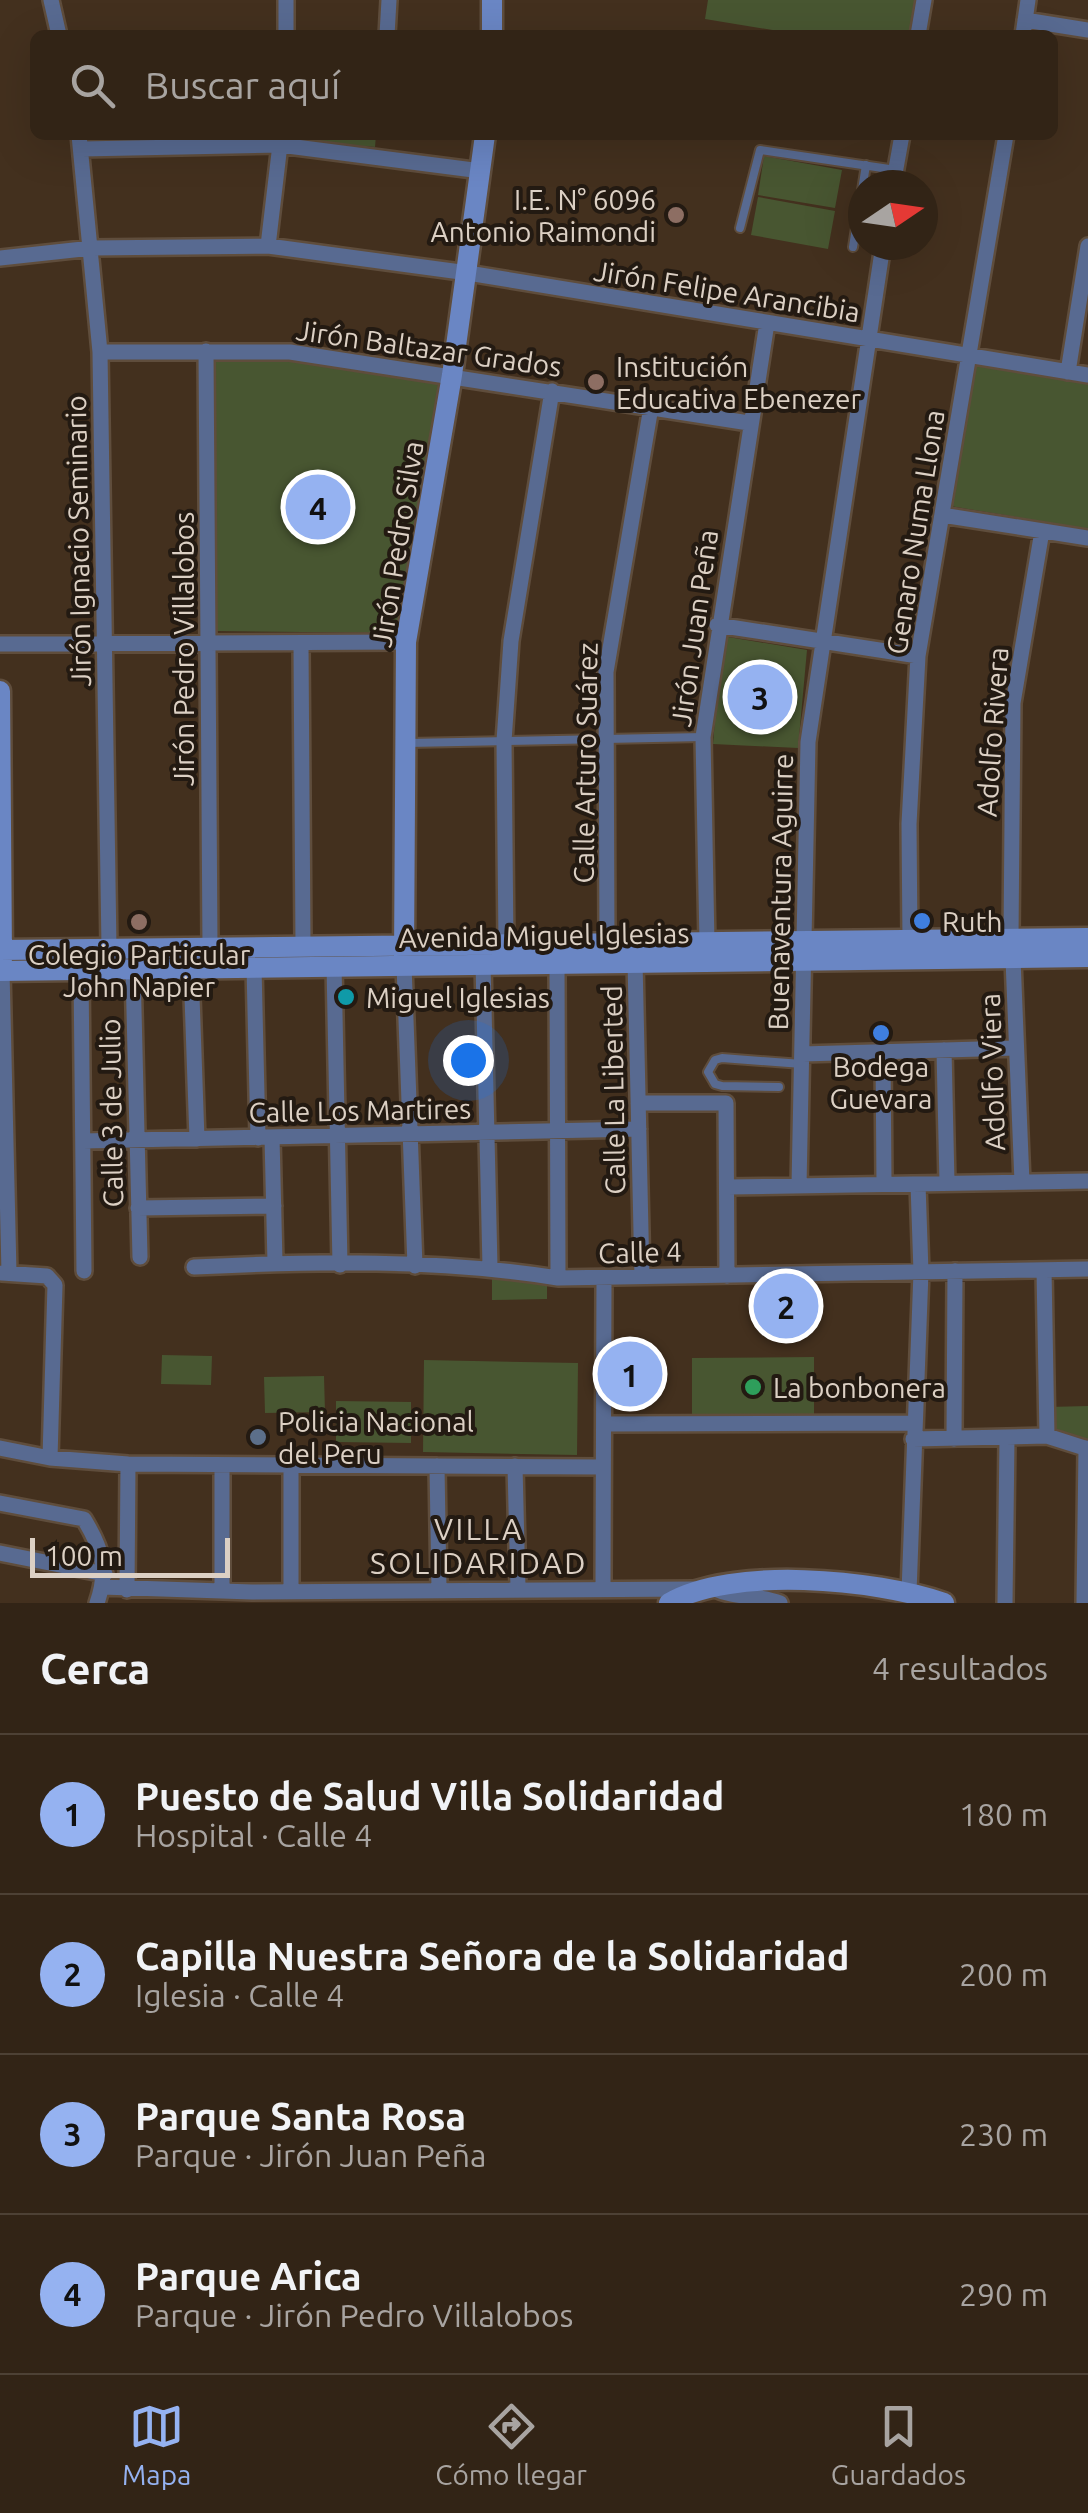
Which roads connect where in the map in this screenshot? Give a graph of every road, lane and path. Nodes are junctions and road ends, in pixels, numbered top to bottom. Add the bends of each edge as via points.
1 (51, 0) edge
2 (286, 0) edge
3 (388, 0) edge
4 (492, 0) edge
5 (924, 0) edge
6 (1028, 0) edge
7 (1024, 28) edge
8 (57, 30) edge
9 (286, 30) edge
10 (388, 30) edge
11 (492, 30) edge
12 (919, 30) edge
13 (1088, 30) edge
14 (280, 140) edge
15 (380, 140) edge
16 (484, 140) edge
17 (901, 140) edge
18 (1005, 140) edge
19 (80, 142) edge
20 (378, 156) junction
21 (866, 165) junction
22 (865, 170) edge
23 (878, 170) edge
24 (895, 170) edge
25 (481, 171) junction
26 (740, 228) dead end
27 (268, 246) junction
28 (1088, 246) edge
29 (92, 248) junction
30 (0, 258) edge
31 (880, 260) edge
32 (468, 273) junction
33 (767, 323) junction
34 (867, 340) junction
35 (206, 350) junction
36 (100, 352) junction
37 (970, 356) junction
38 (1068, 372) junction
39 (452, 375) junction
40 (1088, 375) edge
41 (552, 391) junction
42 (651, 407) junction
43 (748, 423) junction
44 (942, 515) junction
45 (1042, 531) junction
46 (1088, 538) edge
47 (717, 626) junction
48 (406, 642) junction
49 (0, 644) edge
50 (301, 644) junction
51 (820, 644) junction
52 (209, 646) junction
53 (104, 647) junction
54 (918, 656) junction
55 (0, 691) edge
56 (703, 738) junction
57 (606, 740) junction
58 (504, 741) junction
59 (404, 743) junction
60 (1088, 938) edge
61 (910, 941) junction
62 (707, 943) junction
63 (607, 944) junction
64 (506, 945) junction
65 (303, 946) junction
66 (210, 947) junction
67 (109, 948) junction
68 (1012, 949) junction
69 (803, 950) junction
70 (404, 955) junction
71 (1088, 957) edge
72 (1, 960) edge
73 (635, 961) junction
74 (557, 962) junction
75 (483, 963) junction
76 (334, 966) junction
77 (254, 967) junction
78 (191, 968) junction
79 (133, 969) junction
80 (81, 970) junction
81 (1016, 1048) junction
82 (944, 1050) junction
83 (882, 1052) junction
84 (802, 1059) junction
85 (779, 1087) dead end
86 (638, 1104) junction
87 (639, 1130) junction
88 (557, 1131) junction
89 (488, 1132) junction
90 (410, 1134) junction
91 (337, 1136) junction
92 (265, 1137) junction
93 (196, 1139) junction
94 (137, 1140) junction
95 (83, 1141) junction
96 (3, 1176) edge
97 (1088, 1181) edge
98 (1022, 1182) junction
99 (946, 1183) junction
100 (884, 1184) junction
101 (918, 1184) junction
102 (798, 1186) junction
103 (727, 1187) junction
104 (274, 1206) junction
105 (138, 1208) junction
106 (140, 1257) dead end
107 (275, 1263) junction
108 (340, 1266) junction
109 (415, 1266) junction
110 (194, 1267) dead end
111 (490, 1267) junction
112 (1088, 1269) edge
113 (1044, 1270) junction
114 (84, 1271) dead end
115 (955, 1271) junction
116 (921, 1272) junction
117 (4, 1273) edge
118 (727, 1276) junction
119 (642, 1277) junction
120 (558, 1278) junction
121 (604, 1278) junction
122 (604, 1424) junction
123 (914, 1431) junction
124 (1047, 1436) junction
125 (1007, 1438) junction
126 (954, 1439) junction
127 (0, 1448) edge
128 (1087, 1448) edge
129 (50, 1458) junction
130 (128, 1464) junction
131 (222, 1465) junction
132 (291, 1466) junction
133 (437, 1466) junction
134 (514, 1466) junction
135 (604, 1467) junction
136 (0, 1502) edge
137 (0, 1553) edge
138 (603, 1586) junction
139 (101, 1588) edge
140 (518, 1588) junction
141 (439, 1589) junction
142 (704, 1589) junction
143 (127, 1590) junction
144 (290, 1591) junction
145 (222, 1592) junction
146 (909, 1592) junction
147 (558, 1595) edge
148 (400, 1596) edge
149 (472, 1596) edge
150 (176, 1597) edge
151 (252, 1597) edge
152 (326, 1597) edge
153 (669, 1603) edge
154 (780, 1603) edge
155 (944, 1603) edge
156 (1005, 1603) edge
157 (1084, 1603) edge

1 - 8 street
2 - 9 street
3 - 10 street
4 - 11 main road
5 - 12 street
6 - 7 street
7 - 13 street
14 - 19 street
14 - 20 street
14 - 27 street
15 - 20 street
16 - 25 main road, Jirón Pedro Silva
17 - 24 street
18 - 37 street, Genaro Numa Llona
19 - 29 street, Jirón Ignacio Seminario
20 - 25 street
21 - 22 lane
21 - 23 lane
21 - 26 lane via 760,150
25 - 32 main road, Jirón Pedro Silva
27 - 29 street, Jirón Felipe Arancibia
27 - 32 street, Jirón Felipe Arancibia
28 - 38 street
29 - 30 street, Jirón Felipe Arancibia
29 - 36 street, Jirón Ignacio Seminario
31 - 34 street, Buenaventura Aguirre
32 - 33 street, Jirón Felipe Arancibia
32 - 39 main road, Jirón Pedro Silva
33 - 34 street, Jirón Felipe Arancibia
33 - 43 street, Jirón Juan Peña
34 - 37 street, Jirón Felipe Arancibia
34 - 51 street, Buenaventura Aguirre
35 - 36 street, Jirón Baltazar Grados
35 - 39 street, Jirón Baltazar Grados via 290,352
35 - 52 street, Jirón Pedro Villalobos
36 - 53 street, Jirón Ignacio Seminario
37 - 38 street, Jirón Felipe Arancibia
37 - 44 street, Genaro Numa Llona
38 - 40 street, Jirón Felipe Arancibia
39 - 41 street, Jirón Baltazar Grados
39 - 48 main road, Jirón Pedro Silva
41 - 42 street, Jirón Baltazar Grados
41 - 58 street via 511,641
42 - 43 street, Jirón Baltazar Grados
42 - 57 street, Calle Arturo Suárez via 606,672
43 - 47 street, Jirón Juan Peña
44 - 45 street
44 - 54 street, Genaro Numa Llona
45 - 46 street
45 - 68 street, Adolfo Rivera via 1013,703
47 - 51 street
47 - 56 street, Jirón Juan Peña
48 - 50 street
48 - 59 main road, Jirón Pedro Silva
49 - 53 street
50 - 52 street
50 - 65 street
51 - 54 street
51 - 69 street, Buenaventura Aguirre via 808,746
52 - 53 street
52 - 66 street, Jirón Pedro Villalobos
53 - 67 street, Jirón Ignacio Seminario
54 - 61 street, Genaro Numa Llona via 908,824
55 - 72 main road
56 - 57 lane
56 - 62 street, Jirón Juan Peña
57 - 58 lane
57 - 63 street, Calle Arturo Suárez
58 - 59 lane
58 - 64 street
59 - 70 main road, Jirón Pedro Silva
60 - 68 main road, Avenida Miguel Iglesias
61 - 68 main road, Avenida Miguel Iglesias
61 - 69 main road, Avenida Miguel Iglesias
62 - 63 main road, Avenida Miguel Iglesias
62 - 69 main road, Avenida Miguel Iglesias
63 - 64 main road, Avenida Miguel Iglesias
64 - 70 main road, Avenida Miguel Iglesias
65 - 66 main road, Avenida Miguel Iglesias
65 - 70 main road, Avenida Miguel Iglesias
66 - 67 main road, Avenida Miguel Iglesias
67 - 72 main road, Avenida Miguel Iglesias
68 - 69 main road, Avenida Miguel Iglesias
68 - 71 main road, Avenida Miguel Iglesias
68 - 81 street, Adolfo Viera
69 - 73 main road, Avenida Miguel Iglesias
69 - 84 street, Buenaventura Aguirre
70 - 75 main road, Avenida Miguel Iglesias
70 - 76 main road, Avenida Miguel Iglesias
70 - 90 street
72 - 80 main road, Avenida Miguel Iglesias
72 - 96 street
73 - 74 main road, Avenida Miguel Iglesias
73 - 86 street, Calle La Liberted
74 - 75 main road, Avenida Miguel Iglesias
74 - 88 street
75 - 89 street
76 - 77 main road, Avenida Miguel Iglesias
76 - 91 street
77 - 78 main road, Avenida Miguel Iglesias
77 - 92 street
78 - 79 main road, Avenida Miguel Iglesias
78 - 93 street
79 - 80 main road, Avenida Miguel Iglesias
79 - 94 street, Calle 3 de Julio
80 - 95 street
81 - 82 street
81 - 98 street, Adolfo Viera
82 - 83 street
82 - 99 street
83 - 84 street
83 - 100 street
84 - 85 lane via 722,1058 708,1072 722,1086
84 - 102 street, Buenaventura Aguirre
86 - 87 street, Calle La Liberted
86 - 103 street via 726,1103
87 - 88 street, Calle Los Martires
87 - 119 street, Calle La Liberted
88 - 89 street, Calle Los Martires
88 - 120 street
89 - 90 street, Calle Los Martires
89 - 111 street
90 - 91 street, Calle Los Martires
90 - 109 street
91 - 92 street, Calle Los Martires
91 - 108 street
92 - 93 street, Calle Los Martires
92 - 104 street
93 - 94 street, Calle Los Martires
94 - 95 street, Calle Los Martires
94 - 105 street, Calle 3 de Julio
95 - 114 street
96 - 117 street
97 - 98 street
98 - 99 street
99 - 101 street
100 - 101 street
100 - 102 street
101 - 116 street
102 - 103 street
103 - 118 street
104 - 105 street
104 - 107 street
105 - 106 street, Calle 3 de Julio
107 - 108 street, Calle 4
107 - 110 street, Calle 4
108 - 109 street, Calle 4
109 - 111 street, Calle 4
111 - 120 street, Calle 4
112 - 113 street, Calle 4
113 - 115 street, Calle 4
113 - 124 street
115 - 116 street, Calle 4
115 - 126 street
116 - 118 street, Calle 4
116 - 123 street
117 - 129 street via 48,1276 54,1285
118 - 119 street, Calle 4
119 - 121 street, Calle 4
120 - 121 street, Calle 4
121 - 122 street
122 - 123 street
122 - 135 street
123 - 126 street
123 - 146 street
124 - 125 street
124 - 128 street
125 - 126 street
125 - 156 street
127 - 129 street
128 - 157 street
129 - 130 street
130 - 131 street
130 - 143 street
131 - 132 street
131 - 145 street
132 - 133 street
132 - 144 street
133 - 134 street
133 - 141 street
134 - 135 street
134 - 140 street
135 - 138 street
136 - 139 street via 84,1519 100,1546
137 - 139 street
138 - 142 street
138 - 147 street
139 - 143 street
140 - 147 street
140 - 149 street
141 - 148 street
141 - 149 street
142 - 146 main road via 791,1580
142 - 153 main road
142 - 154 street
143 - 150 street
144 - 151 street
144 - 152 street
145 - 150 street
145 - 151 street
146 - 155 main road
148 - 152 street

